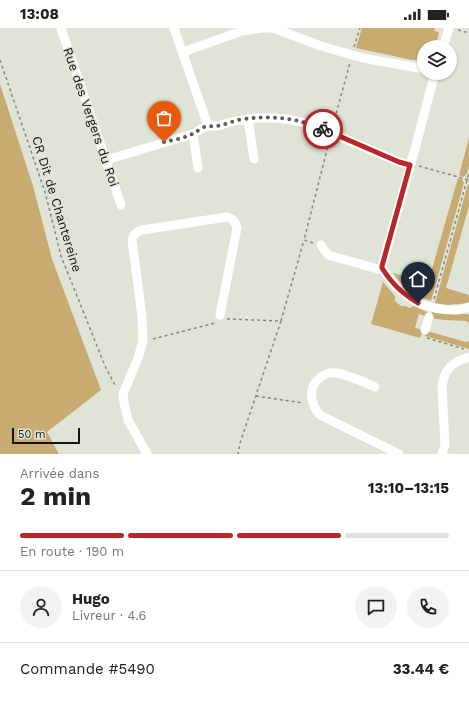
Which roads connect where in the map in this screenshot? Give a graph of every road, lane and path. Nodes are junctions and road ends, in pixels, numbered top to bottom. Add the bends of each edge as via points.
1 (61, 28) edge
2 (174, 28) edge
3 (360, 28) edge
4 (453, 29) edge
5 (469, 33) edge
6 (447, 40) edge
7 (354, 49) dead end
8 (182, 52) junction
9 (351, 58) dead end
10 (0, 60) edge
11 (417, 68) edge
12 (433, 80) edge
13 (248, 119) junction
14 (208, 126) junction
15 (333, 127) dead end
16 (193, 134) junction
17 (330, 138) dead end
18 (254, 158) dead end
19 (106, 160) junction
20 (413, 165) junction
21 (198, 168) dead end
22 (469, 173) edge
23 (468, 180) edge
24 (121, 205) dead end
25 (304, 240) junction
26 (321, 245) joint
27 (382, 268) junction
28 (433, 303) dead end
29 (469, 307) edge
30 (459, 310) junction
31 (469, 313) edge
32 (219, 317) junction
33 (429, 317) dead end
34 (281, 321) junction
35 (424, 330) joint
36 (147, 341) dead end
37 (467, 353) edge
38 (375, 387) dead end
39 (124, 394) junction
40 (256, 396) junction
41 (305, 403) dead end
42 (147, 454) edge
43 (238, 454) edge
44 (400, 454) edge
45 (442, 454) edge

1 - 19 street, Rue des Vergers du Roi
2 - 8 street
3 - 7 path
4 - 5 path
4 - 6 street
8 - 11 street via 242,31 272,28 357,56
8 - 14 street
9 - 15 path
10 - 39 path, CR Dit de Chantereine via 45,192 61,256 105,366 117,388
12 - 20 street
13 - 14 street
13 - 18 street
13 - 20 street via 275,118 310,124 399,162
14 - 16 street
16 - 19 street
16 - 21 street
17 - 25 path
19 - 24 street, Rue des Vergers du Roi
20 - 23 path
20 - 27 street
22 - 23 path
23 - 28 path
25 - 26 path
25 - 34 path
26 - 27 street via 328,255
27 - 30 street via 399,289 418,303 442,310
29 - 30 street
30 - 31 street
32 - 34 path
32 - 36 path via 214,323
32 - 39 street via 237,228 232,218 137,231 132,240 143,342
33 - 35 street
34 - 40 path
35 - 37 path via 422,337
37 - 45 street via 449,368 443,380 445,445
38 - 44 street via 354,378 328,373 314,384 311,391 313,404 320,415
39 - 42 street via 128,420
40 - 41 path
40 - 43 path

